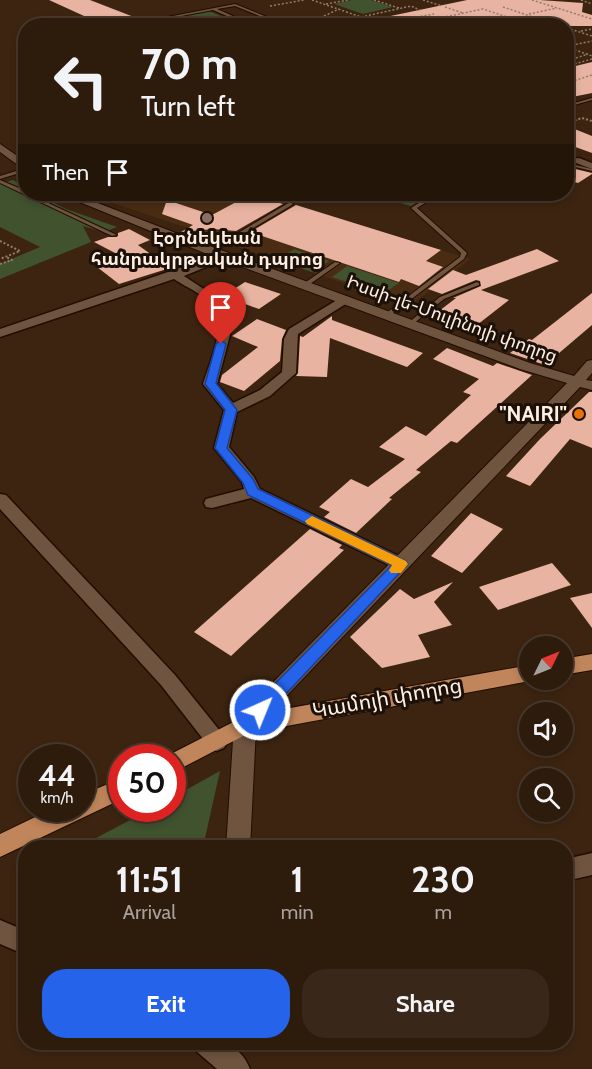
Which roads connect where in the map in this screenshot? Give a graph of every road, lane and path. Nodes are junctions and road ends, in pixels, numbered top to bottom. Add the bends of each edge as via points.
1 (304, 0) edge
2 (312, 0) edge
3 (348, 0) edge
4 (374, 0) edge
5 (423, 0) edge
6 (532, 0) edge
7 (581, 0) edge
8 (592, 4) edge
9 (325, 5) junction
10 (442, 6) dead end
11 (446, 7) dead end
12 (503, 7) dead end
13 (558, 8) junction
14 (213, 9) junction
15 (339, 9) junction
16 (399, 9) junction
17 (249, 10) junction
18 (420, 10) dead end
19 (430, 13) dead end
20 (464, 13) junction
21 (324, 16) dead end
22 (536, 17) junction
23 (162, 18) edge
24 (235, 18) edge
25 (268, 18) edge
26 (412, 18) edge
27 (447, 18) edge
28 (512, 18) edge
29 (530, 18) edge
30 (539, 18) edge
31 (592, 19) edge
32 (574, 28) edge
33 (592, 28) edge
34 (574, 30) edge
35 (583, 31) junction
36 (579, 32) junction
37 (592, 35) edge
38 (592, 41) edge
39 (574, 45) edge
40 (574, 49) edge
41 (588, 54) junction
42 (576, 58) dead end
43 (592, 58) edge
44 (574, 64) edge
45 (592, 75) edge
46 (574, 81) edge
47 (592, 99) edge
48 (574, 103) edge
49 (574, 121) edge
50 (592, 121) edge
51 (0, 147) edge
52 (574, 158) edge
53 (579, 160) joint
54 (18, 162) edge
55 (574, 165) edge
56 (592, 168) edge
57 (18, 172) edge
58 (0, 179) edge
59 (18, 189) edge
60 (43, 201) edge
61 (83, 201) edge
62 (425, 201) edge
63 (290, 204) dead end
64 (114, 235) dead end
65 (0, 241) edge
66 (211, 251) junction
67 (6, 256) junction
68 (224, 256) junction
69 (0, 259) edge
70 (337, 263) dead end
71 (0, 264) edge
72 (175, 275) junction
73 (477, 284) dead end
74 (305, 285) junction
75 (346, 300) junction
76 (387, 315) junction
77 (411, 323) junction
78 (0, 333) edge
79 (592, 364) edge
80 (584, 384) edge
81 (231, 410) junction
82 (253, 492) junction
83 (0, 499) edge
84 (212, 503) dead end
85 (401, 564) junction
86 (592, 662) edge
87 (573, 666) edge
88 (519, 675) edge
89 (245, 725) junction
90 (217, 742) junction
91 (186, 756) edge
92 (51, 822) edge
93 (238, 840) edge
94 (0, 846) edge
95 (592, 864) edge
96 (573, 868) edge
97 (0, 932) edge
98 (18, 940) edge
99 (214, 1050) edge
100 (237, 1069) edge

1 - 17 path
2 - 9 path
3 - 9 path
4 - 16 path
5 - 10 path
6 - 13 path
7 - 8 path
9 - 15 path
11 - 20 path
12 - 22 path
13 - 22 path via 529,14
13 - 31 path
14 - 17 lane via 235,5
14 - 23 lane
14 - 24 lane
15 - 16 path via 361,17
15 - 21 path
16 - 18 path via 411,6
17 - 25 lane
19 - 26 path via 434,14
20 - 27 path
20 - 28 path via 483,9
22 - 29 path
22 - 30 path
32 - 35 path
33 - 35 path
34 - 36 path
35 - 36 path
35 - 37 path
36 - 37 path
38 - 39 path
40 - 41 path
41 - 42 path
41 - 43 path
43 - 44 path
45 - 46 path
47 - 48 lane
49 - 50 path
51 - 54 street
52 - 53 lane
53 - 56 street
55 - 56 lane
57 - 58 lane
58 - 59 lane
60 - 64 lane
61 - 66 street, Իսսի-լե-Մուլինոյի փողոց
62 - 76 lane via 414,208 464,253
63 - 66 lane
65 - 67 path via 20,251
66 - 68 street, Իսսի-լե-Մուլինոյի փողոց
67 - 69 path
67 - 71 path via 12,260
68 - 72 street
68 - 74 street, Իսսի-լե-Մուլինոյի փողոց
70 - 74 lane
72 - 78 street
72 - 81 street via 225,313 226,323 210,384
73 - 77 lane via 442,298
74 - 75 street, Իսսի-լե-Մուլինոյի փողոց
75 - 76 street, Իսսի-լե-Մուլինոյի փողոց
75 - 81 street via 293,332 289,373 265,393
76 - 77 street, Իսսի-լե-Մուլինոյի փողոց
77 - 80 street, Իսսի-լե-Մուլինոյի փողոց
79 - 80 street
80 - 85 street
81 - 82 street via 221,448
82 - 84 street
82 - 85 street
83 - 90 street via 168,680
85 - 89 street
86 - 87 main road
88 - 89 main road, Կամոյի փողոց
89 - 90 main road
89 - 93 street
90 - 91 main road
92 - 94 main road
95 - 96 street
97 - 98 street
99 - 100 street

